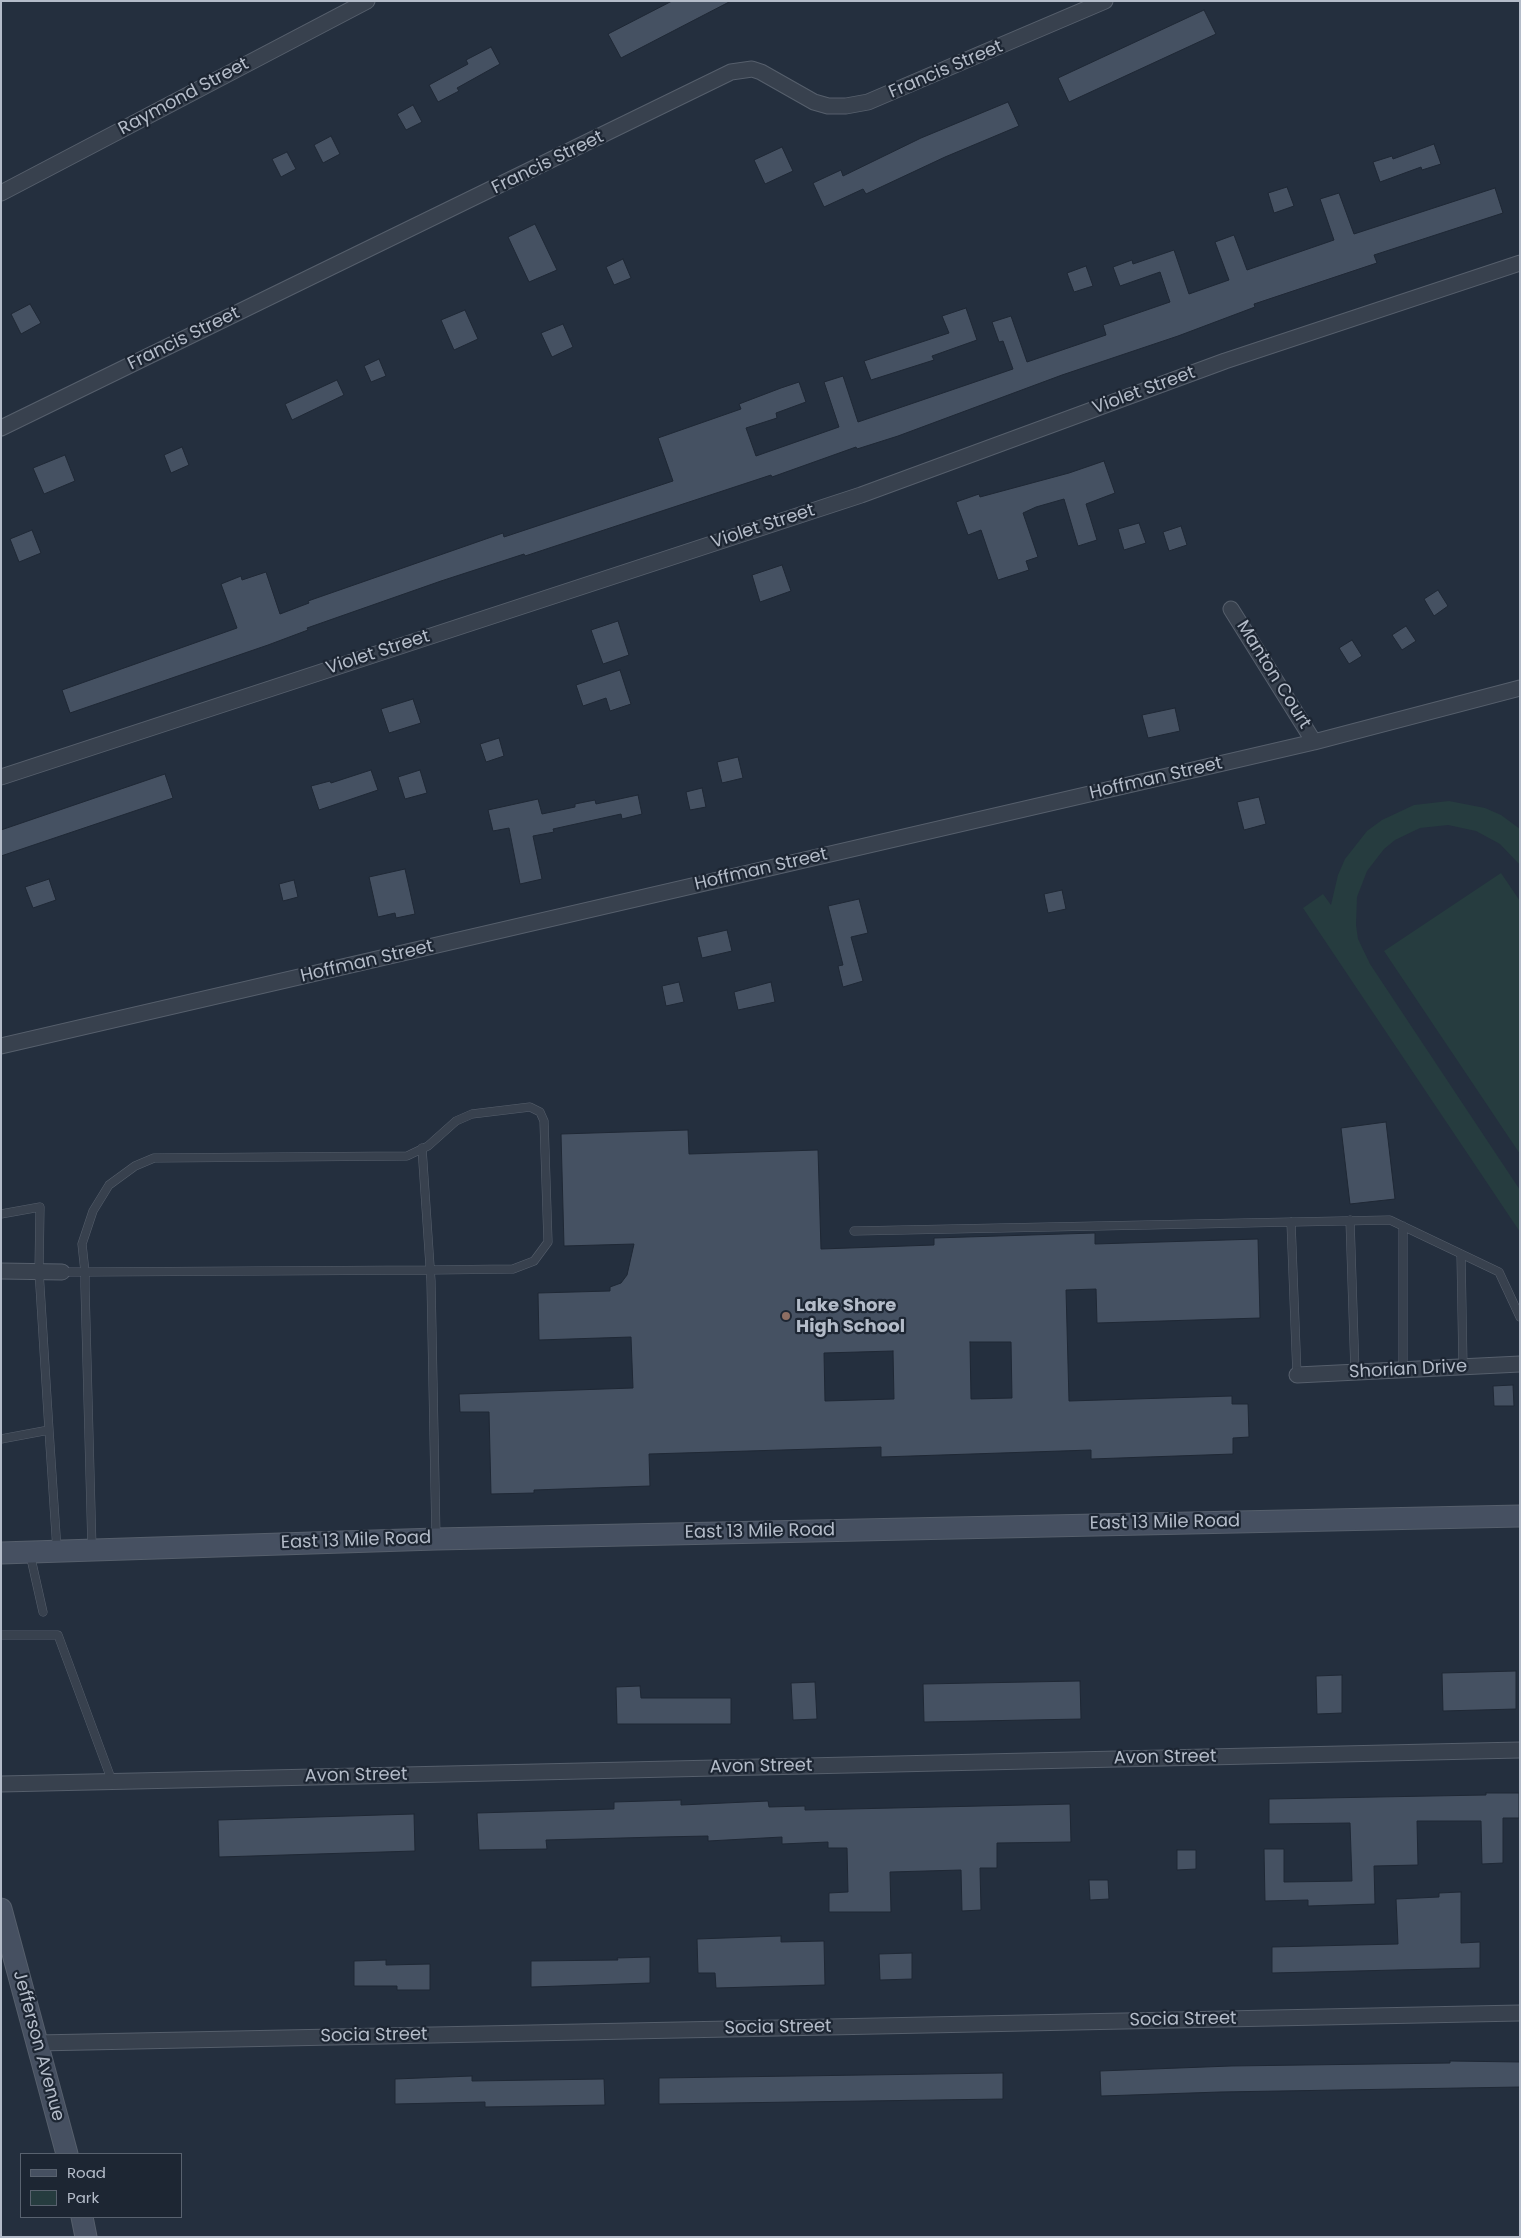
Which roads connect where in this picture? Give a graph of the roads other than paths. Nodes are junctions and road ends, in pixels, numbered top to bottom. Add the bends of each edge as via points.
1 (368, 1) edge
2 (1105, 1) edge
3 (1, 193) edge
4 (1520, 263) edge
5 (1, 428) edge
6 (1231, 609) dead end
7 (1520, 688) edge
8 (1314, 742) junction
9 (1, 777) edge
10 (1, 1046) edge
11 (422, 1148) junction
12 (1, 1214) edge
13 (1350, 1220) junction
14 (1291, 1222) junction
15 (1403, 1226) junction
16 (854, 1231) dead end
17 (1461, 1254) junction
18 (430, 1270) junction
19 (1, 1271) edge
20 (39, 1271) junction
21 (62, 1272) joint
22 (85, 1272) junction
23 (1520, 1317) edge
24 (1520, 1364) edge
25 (1463, 1367) junction
26 (1403, 1370) junction
27 (1355, 1372) junction
28 (1297, 1375) joint
29 (48, 1430) junction
30 (1, 1439) edge
31 (1520, 1516) edge
32 (436, 1539) junction
33 (92, 1549) junction
34 (57, 1550) junction
35 (29, 1552) junction
36 (1, 1553) edge
37 (43, 1612) dead end
38 (1, 1635) edge
39 (1520, 1750) edge
40 (112, 1781) junction
41 (1, 1784) edge
42 (1, 1909) edge
43 (1520, 2013) edge
44 (37, 2043) junction
45 (67, 2153) edge
46 (82, 2218) edge
47 (86, 2237) edge

1 - 3 street, Raymond Street
2 - 5 street, Francis Street via 868,102 828,106 814,102 752,69 731,72
4 - 9 street, Violet Street via 1225,361 861,495
6 - 8 street, Manton Court
7 - 8 street, Hoffman Street
8 - 10 street, Hoffman Street
11 - 18 lane
11 - 18 lane via 456,1121 472,1114 530,1107 540,1112 544,1121 548,1242 534,1261 513,1269
11 - 22 lane via 407,1156 154,1158 135,1166 109,1186 93,1211 82,1244
12 - 20 lane via 40,1207
13 - 14 lane
13 - 15 lane via 1390,1220
13 - 27 lane
14 - 16 lane
14 - 28 lane
15 - 17 lane
15 - 26 lane
17 - 23 lane via 1499,1272
17 - 25 lane
18 - 22 lane
18 - 32 lane
19 - 20 street
20 - 21 street
20 - 29 lane
21 - 22 lane
22 - 33 lane
24 - 25 street, Shorian Drive
25 - 26 street, Shorian Drive
26 - 27 street, Shorian Drive
27 - 28 street, Shorian Drive
29 - 30 lane
29 - 34 lane
31 - 32 main road, East 13 Mile Road
32 - 33 main road, East 13 Mile Road
33 - 34 main road, East 13 Mile Road
34 - 35 main road, East 13 Mile Road
35 - 36 main road, East 13 Mile Road
35 - 37 lane
38 - 40 lane via 58,1635
39 - 40 street, Avon Street
40 - 41 street, Avon Street
42 - 44 main road, Jefferson Avenue
43 - 44 street, Socia Street
44 - 45 main road, Jefferson Avenue
46 - 47 main road

